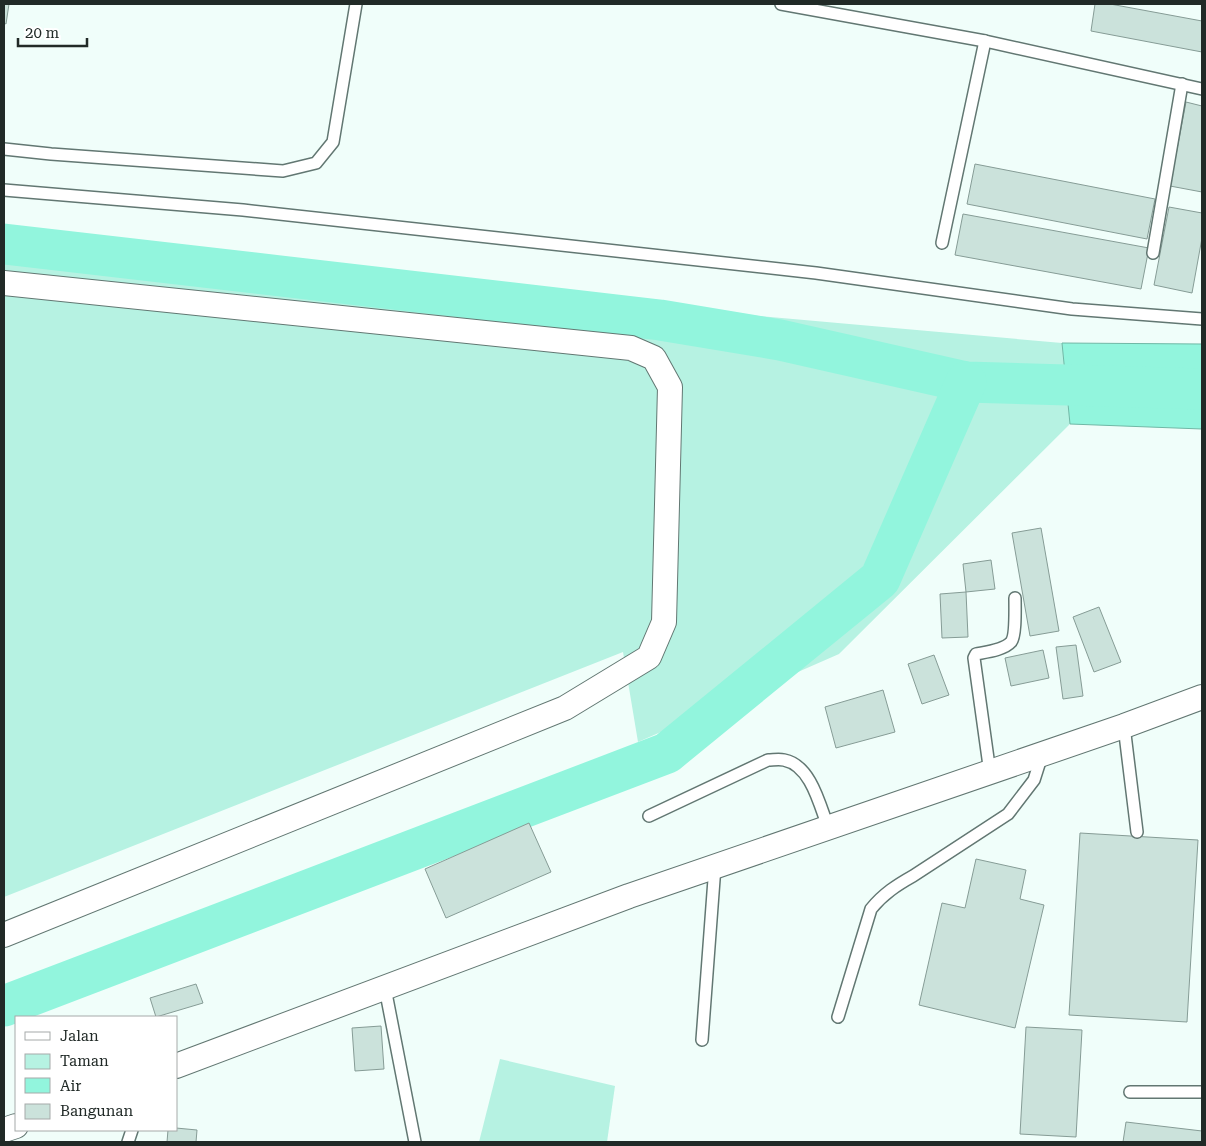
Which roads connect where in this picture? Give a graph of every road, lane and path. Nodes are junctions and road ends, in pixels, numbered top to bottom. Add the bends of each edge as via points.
1 (356, 4) edge
2 (781, 4) edge
3 (985, 41) junction
4 (1182, 84) junction
5 (1202, 89) edge
6 (4, 149) edge
7 (4, 190) edge
8 (942, 244) dead end
9 (1153, 253) dead end
10 (4, 283) edge
11 (1202, 320) edge
12 (1015, 598) dead end
13 (1202, 696) edge
14 (1124, 726) junction
15 (1043, 754) junction
16 (990, 773) junction
17 (650, 816) dead end
18 (828, 828) junction
19 (1137, 832) dead end
20 (716, 866) junction
21 (4, 936) edge
22 (385, 988) junction
23 (838, 1016) dead end
24 (702, 1040) dead end
25 (178, 1065) edge
26 (1130, 1092) dead end
27 (1202, 1092) edge
28 (415, 1142) edge

1 - 6 lane via 333,142 316,163 283,171
2 - 3 lane
3 - 4 lane
3 - 8 lane
4 - 5 lane
4 - 9 lane
7 - 11 lane via 253,211 816,273 1072,309
10 - 21 street via 631,348 654,358 670,387 664,622 649,657 565,708
12 - 16 lane via 1010,643 976,654 974,658
13 - 14 street
14 - 15 street
14 - 19 lane
15 - 16 street
15 - 23 lane via 1034,780 1008,814 897,885 871,909
16 - 18 street
17 - 18 lane via 768,760 785,760 800,768 812,783
18 - 20 street
20 - 22 street
20 - 24 lane
22 - 25 street
22 - 28 lane
26 - 27 lane

